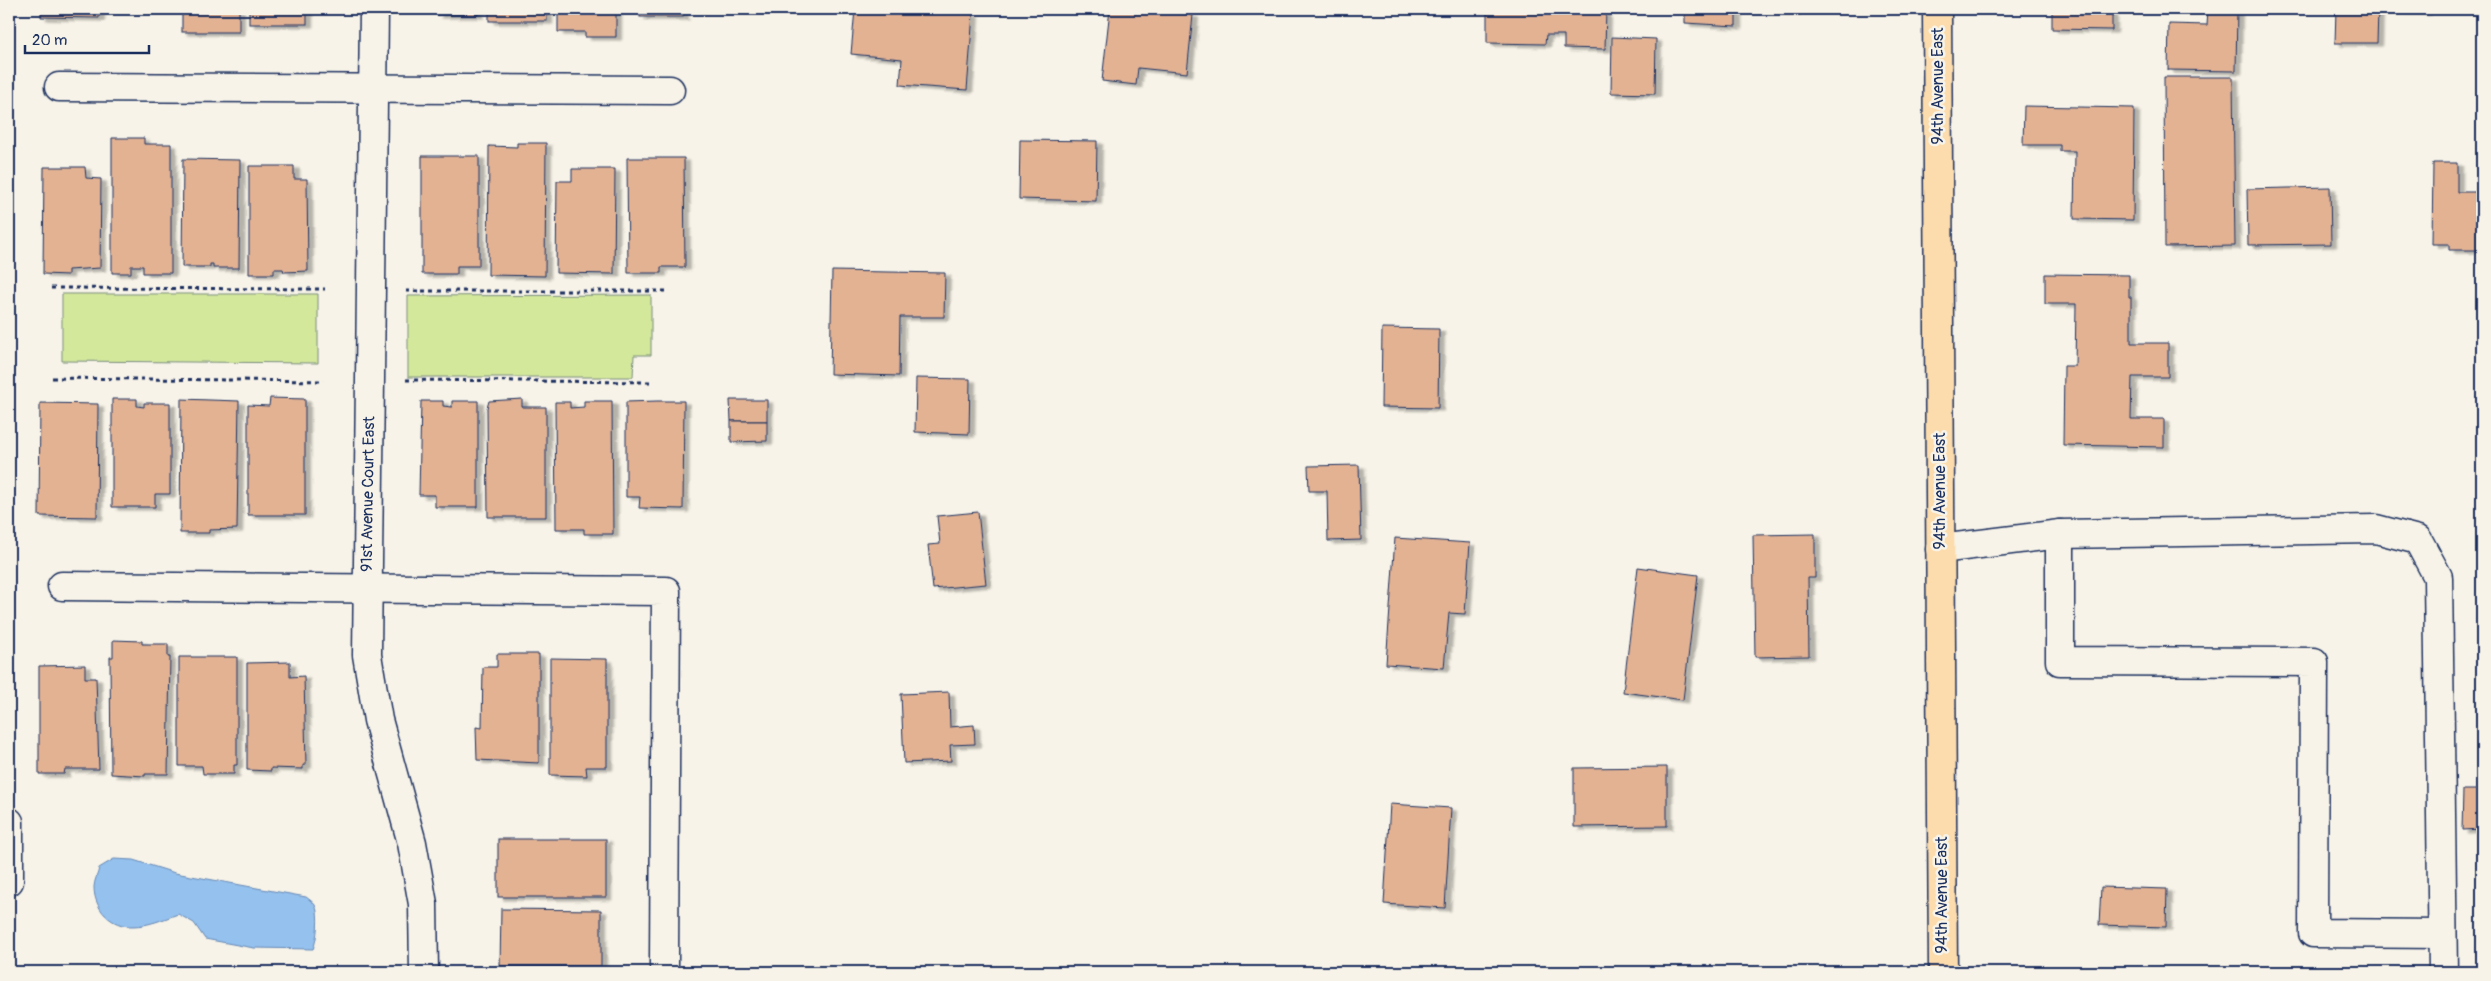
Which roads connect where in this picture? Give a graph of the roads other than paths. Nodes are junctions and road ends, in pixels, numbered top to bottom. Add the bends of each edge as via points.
1 (374, 9) edge
2 (1938, 9) edge
3 (59, 88) dead end
4 (373, 89) junction
5 (670, 90) dead end
6 (2060, 534) junction
7 (1940, 549) junction
8 (62, 586) dead end
9 (367, 588) junction
10 (9, 822) edge
11 (9, 881) edge
12 (2442, 934) junction
13 (664, 964) dead end
14 (424, 972) edge
15 (1942, 972) edge
16 (2443, 972) edge

1 - 4 street, 91st Avenue Court East
2 - 7 main road, 94th Avenue East
3 - 4 street
4 - 5 street
4 - 9 street, 91st Avenue Court East
6 - 7 street
6 - 12 street via 2376,529 2418,540 2438,577
6 - 12 street via 2060,661 2314,662 2313,933
7 - 15 main road, 94th Avenue East
8 - 9 street
9 - 13 street via 666,590
9 - 14 street, 91st Avenue Court East via 367,655 378,720 412,843 423,904
10 - 11 street
12 - 16 street

